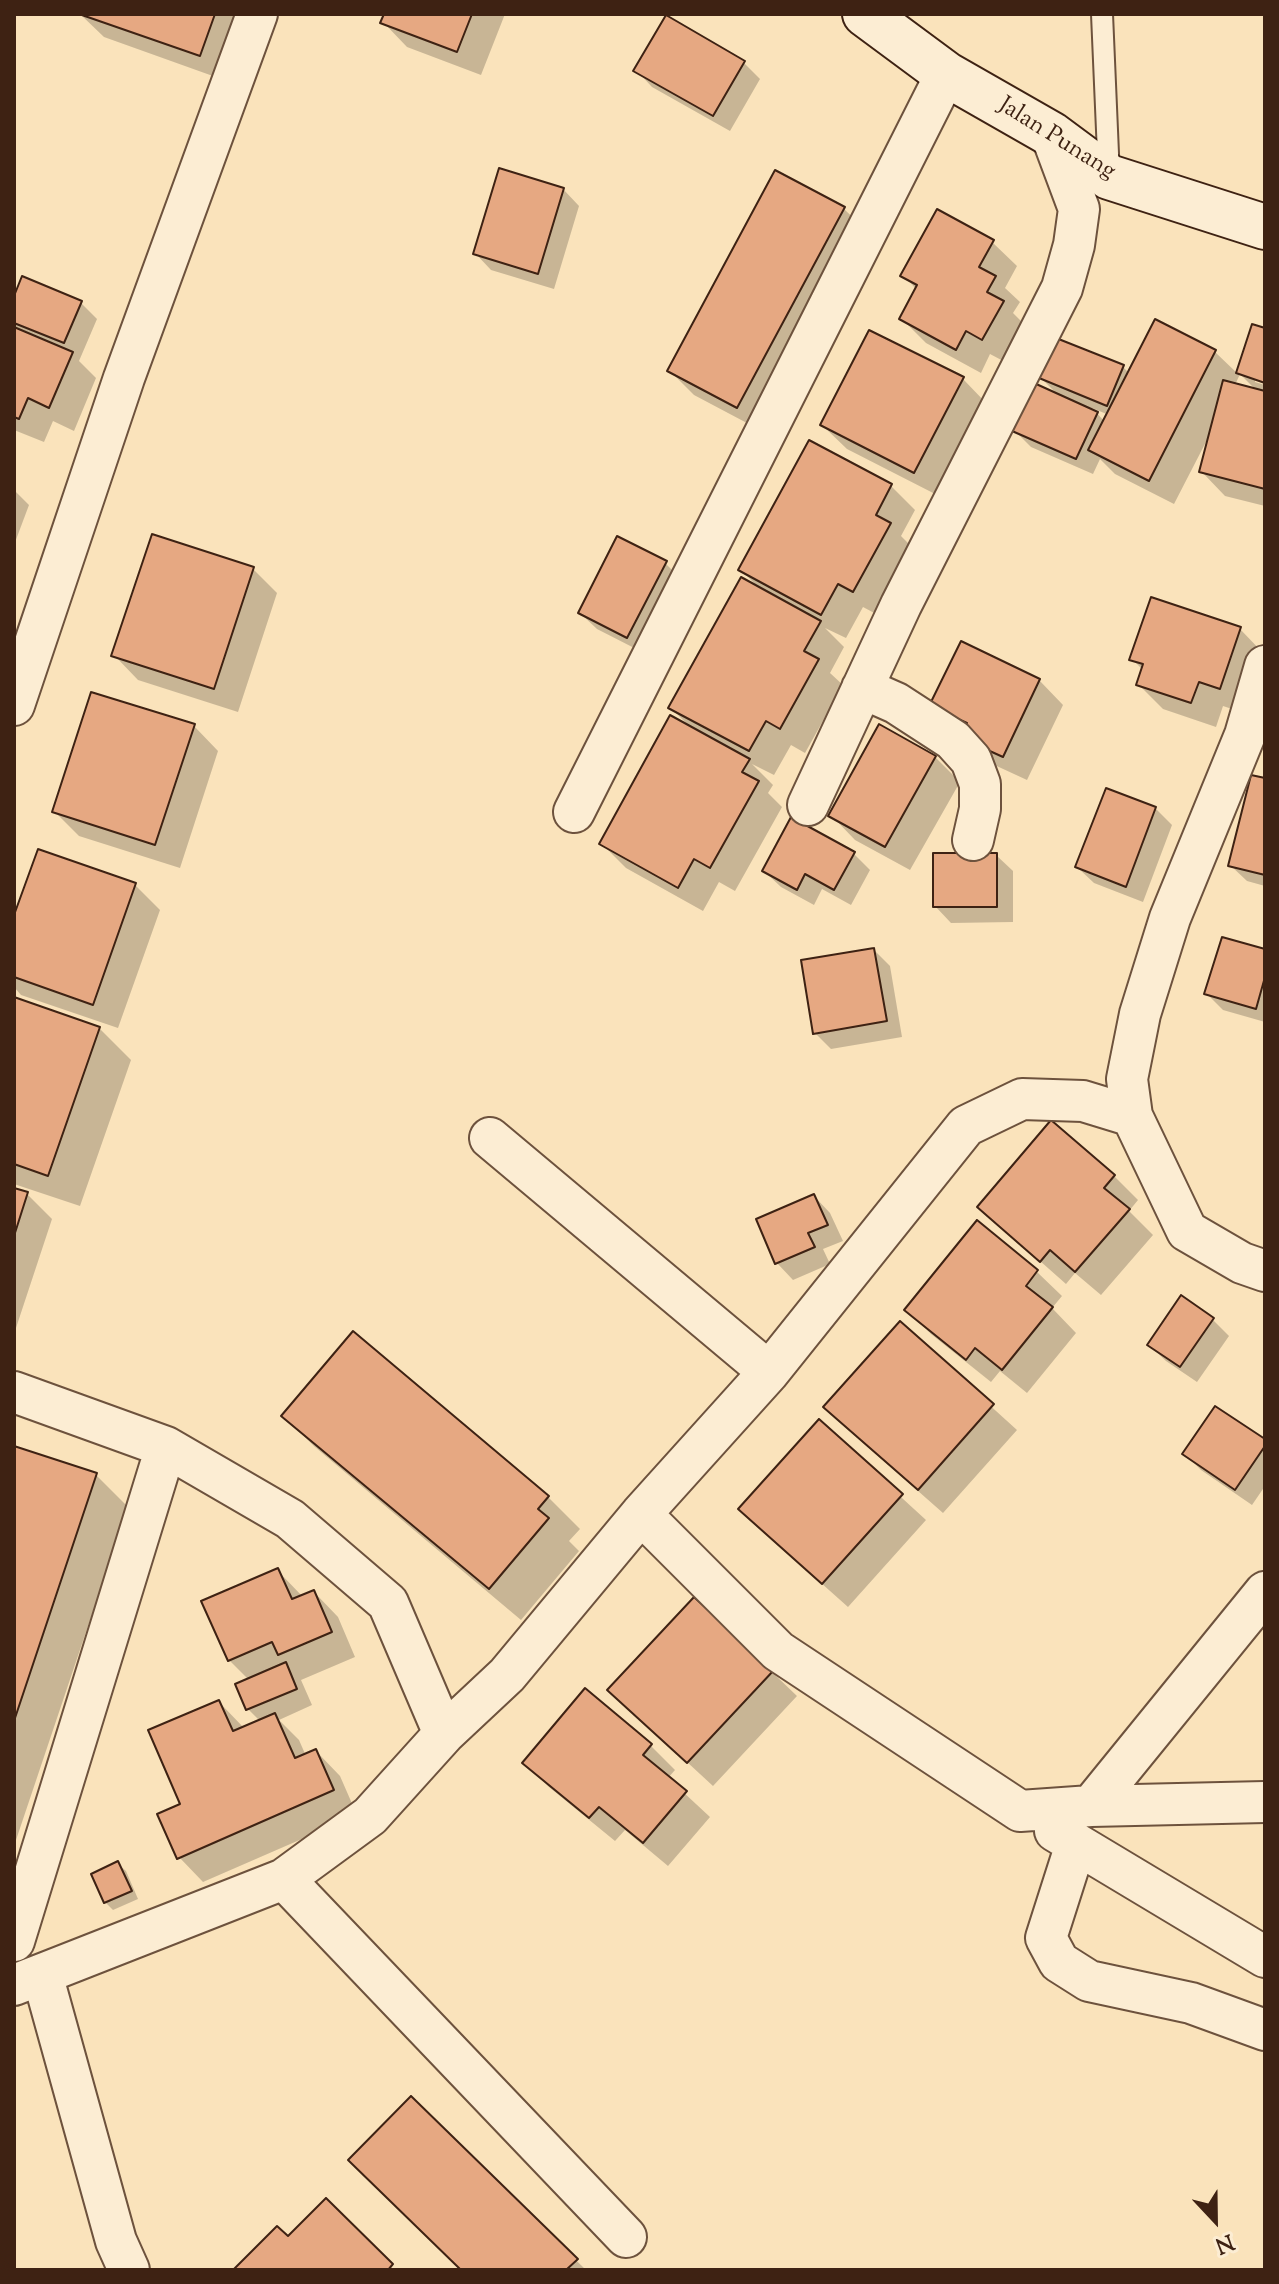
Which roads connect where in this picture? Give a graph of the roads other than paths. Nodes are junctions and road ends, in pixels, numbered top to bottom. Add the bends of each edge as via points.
1 (257, 14) edge
2 (865, 14) edge
3 (1102, 14) edge
4 (946, 74) junction
5 (1051, 134) junction
6 (1109, 177) junction
7 (1265, 227) edge
8 (1265, 666) edge
9 (862, 688) junction
10 (14, 705) edge
11 (808, 805) dead end
12 (574, 812) dead end
13 (973, 840) dead end
14 (1132, 1116) junction
15 (490, 1138) dead end
16 (1265, 1271) edge
17 (769, 1372) junction
18 (14, 1392) edge
19 (166, 1447) junction
20 (641, 1514) junction
21 (1265, 1592) edge
22 (444, 1734) junction
23 (1265, 1802) edge
24 (1091, 1806) junction
25 (1020, 1811) junction
26 (1076, 1844) junction
27 (284, 1879) junction
28 (14, 1941) edge
29 (1265, 1957) edge
30 (28, 1980) edge
31 (1265, 2030) edge
32 (626, 2237) dead end
33 (129, 2270) edge

1 - 10 street via 124,378
2 - 4 street, Jalan Punang
3 - 6 lane
4 - 5 street, Jalan Punang
4 - 12 street
5 - 6 street, Jalan Punang
5 - 9 street via 1079,209 1062,288
6 - 7 street, Jalan Punang
8 - 14 street via 1245,735 1170,918 1140,1014 1127,1079
9 - 11 street
9 - 13 street via 935,728 971,760 980,784
14 - 16 street via 1187,1231
14 - 17 street via 1083,1101 1022,1099 966,1126
15 - 17 street
17 - 20 street
18 - 19 street
19 - 22 street via 290,1519 388,1603
19 - 28 street
20 - 22 street via 507,1675
20 - 25 street via 778,1651
21 - 24 street
22 - 27 street via 370,1816
23 - 24 street
24 - 25 street
25 - 26 street
26 - 29 street
26 - 31 street via 1046,1938 1059,1962 1089,1981 1191,2003
27 - 30 street
27 - 32 street
30 - 33 street

